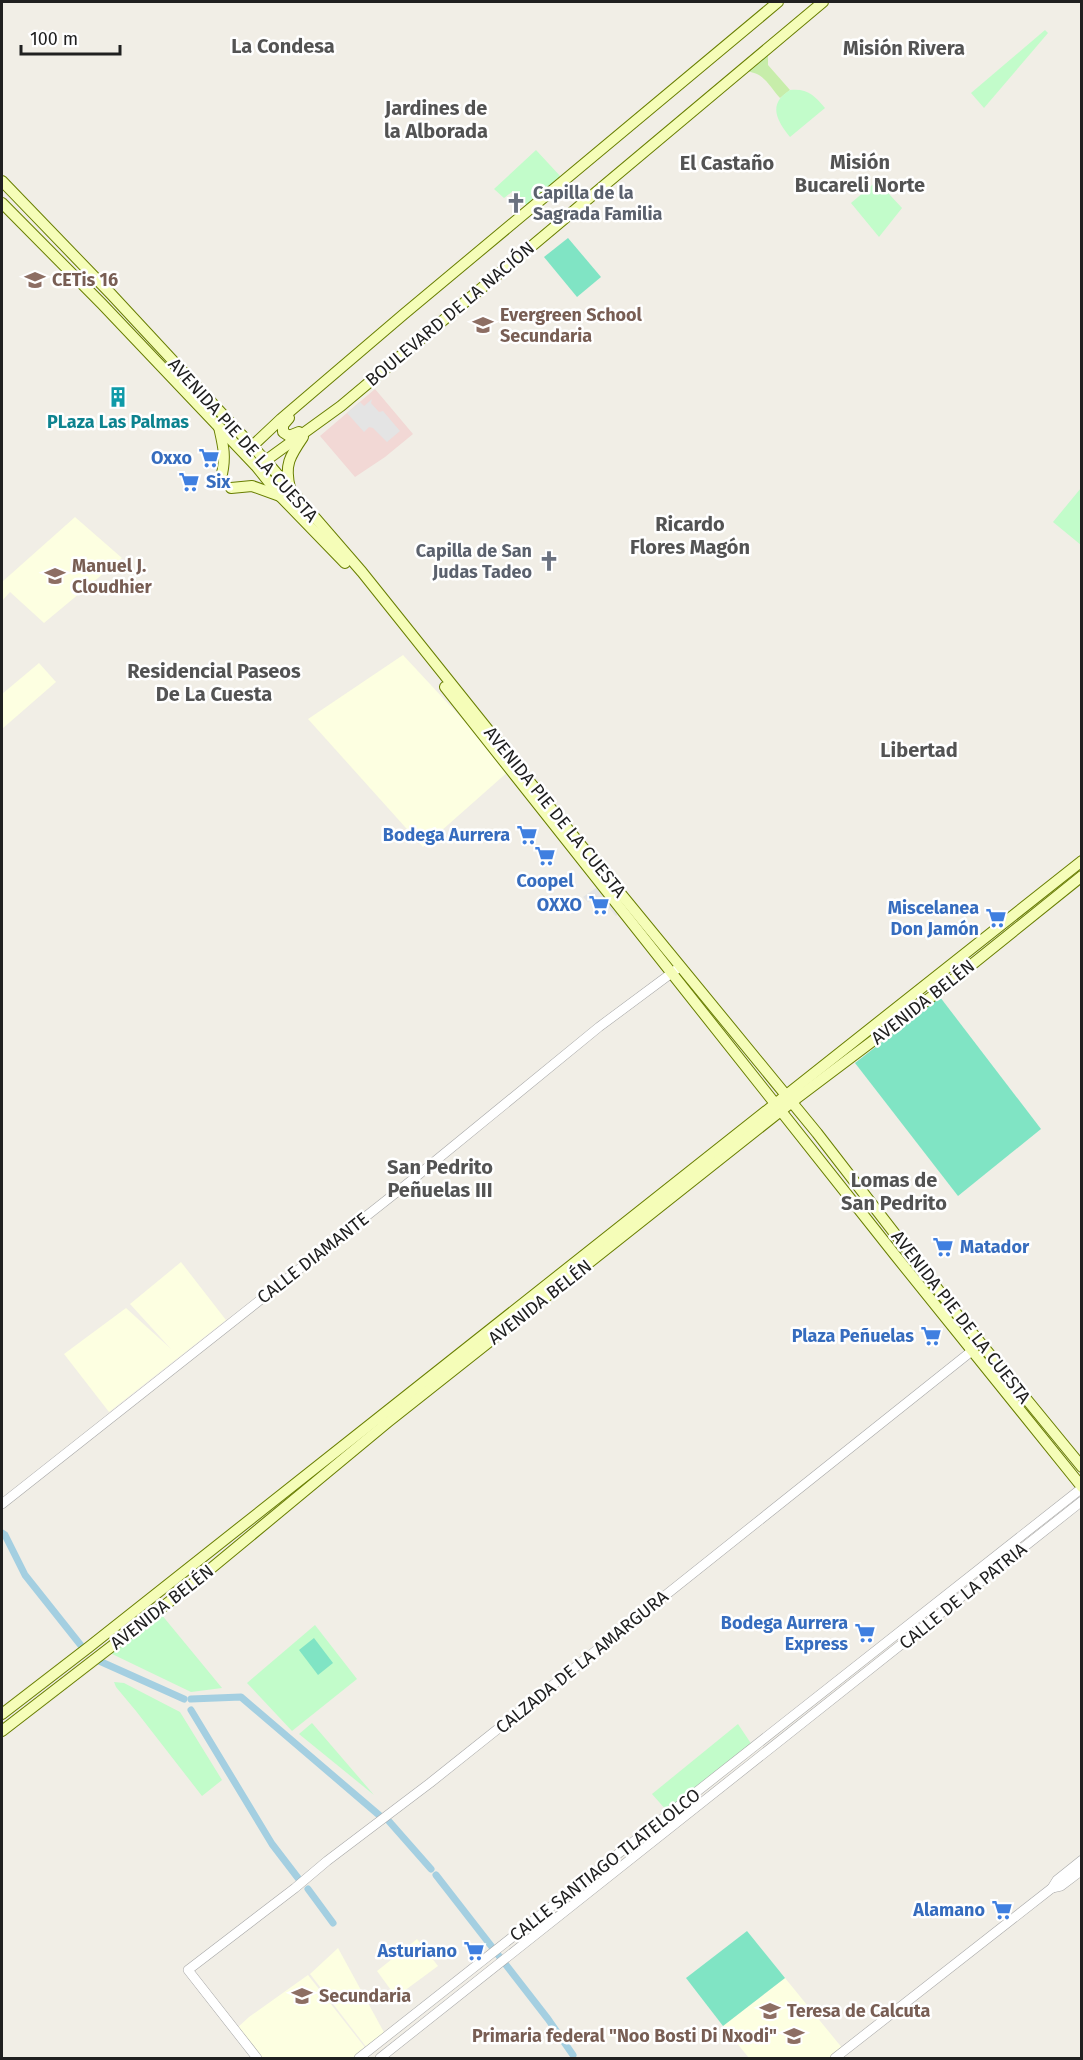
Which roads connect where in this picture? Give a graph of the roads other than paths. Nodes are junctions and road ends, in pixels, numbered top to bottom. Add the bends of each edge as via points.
1 (778, 2) edge
2 (823, 2) edge
3 (2, 181) edge
4 (2, 203) edge
5 (327, 380) junction
6 (219, 427) junction
7 (310, 427) junction
8 (248, 450) junction
9 (261, 464) junction
10 (222, 474) dead end
11 (231, 488) dead end
12 (292, 493) junction
13 (280, 496) junction
14 (1082, 861) edge
15 (1082, 876) edge
16 (676, 970) junction
17 (789, 1098) junction
18 (778, 1107) junction
19 (973, 1350) junction
20 (1082, 1467) edge
21 (1082, 1487) edge
22 (1082, 1501) edge
23 (2, 1504) edge
24 (851, 1670) joint
25 (845, 1690) joint
26 (2, 1711) edge
27 (13, 1722) junction
28 (2, 1731) edge
29 (1082, 1860) edge
30 (1082, 1870) edge
31 (1056, 1885) junction
32 (257, 2058) edge
33 (359, 2058) edge
34 (380, 2058) edge
35 (835, 2058) edge

1 - 5 main road, BOULEVARD DE LA NACIÓN
2 - 7 main road, BOULEVARD DE LA NACIÓN via 341,406
3 - 8 main road, AVENIDA PIE DE LA CUESTA via 111,294
4 - 6 main road, AVENIDA PIE DE LA CUESTA
5 - 7 main road via 284,423 282,430 289,436
5 - 8 main road, BOULEVARD DE LA NACIÓN
6 - 8 main road, AVENIDA PIE DE LA CUESTA
6 - 10 main road via 225,449
7 - 9 main road, BOULEVARD DE LA NACIÓN
7 - 12 main road via 289,458 287,477
8 - 9 main road, AVENIDA PIE DE LA CUESTA
9 - 12 main road, AVENIDA PIE DE LA CUESTA
9 - 13 main road, AVENIDA PIE DE LA CUESTA
11 - 13 main road via 252,486
12 - 16 main road, AVENIDA PIE DE LA CUESTA via 362,572
13 - 16 main road, AVENIDA PIE DE LA CUESTA via 354,573
14 - 17 main road, AVENIDA BELÉN
15 - 17 main road, AVENIDA BELÉN via 939,991
16 - 17 main road, AVENIDA PIE DE LA CUESTA
16 - 18 main road, AVENIDA PIE DE LA CUESTA
16 - 23 street, CALLE DIAMANTE
17 - 18 main road, AVENIDA BELÉN
17 - 20 main road, AVENIDA PIE DE LA CUESTA
18 - 19 main road, AVENIDA PIE DE LA CUESTA
18 - 26 main road, AVENIDA BELÉN
18 - 27 main road, AVENIDA BELÉN via 191,1585
19 - 21 main road, AVENIDA PIE DE LA CUESTA
19 - 32 street, CALZADA DE LA AMARGURA via 430,1783 188,1970
21 - 24 street, CALLE DE LA PATRIA
22 - 25 street, CALLE DE LA PATRIA
24 - 33 street, CALLE SANTIAGO TLATELOLCO
25 - 34 street, CALLE SANTIAGO TLATELOLCO
26 - 27 street
27 - 28 main road, AVENIDA BELÉN
29 - 31 street
30 - 31 street
31 - 35 street

